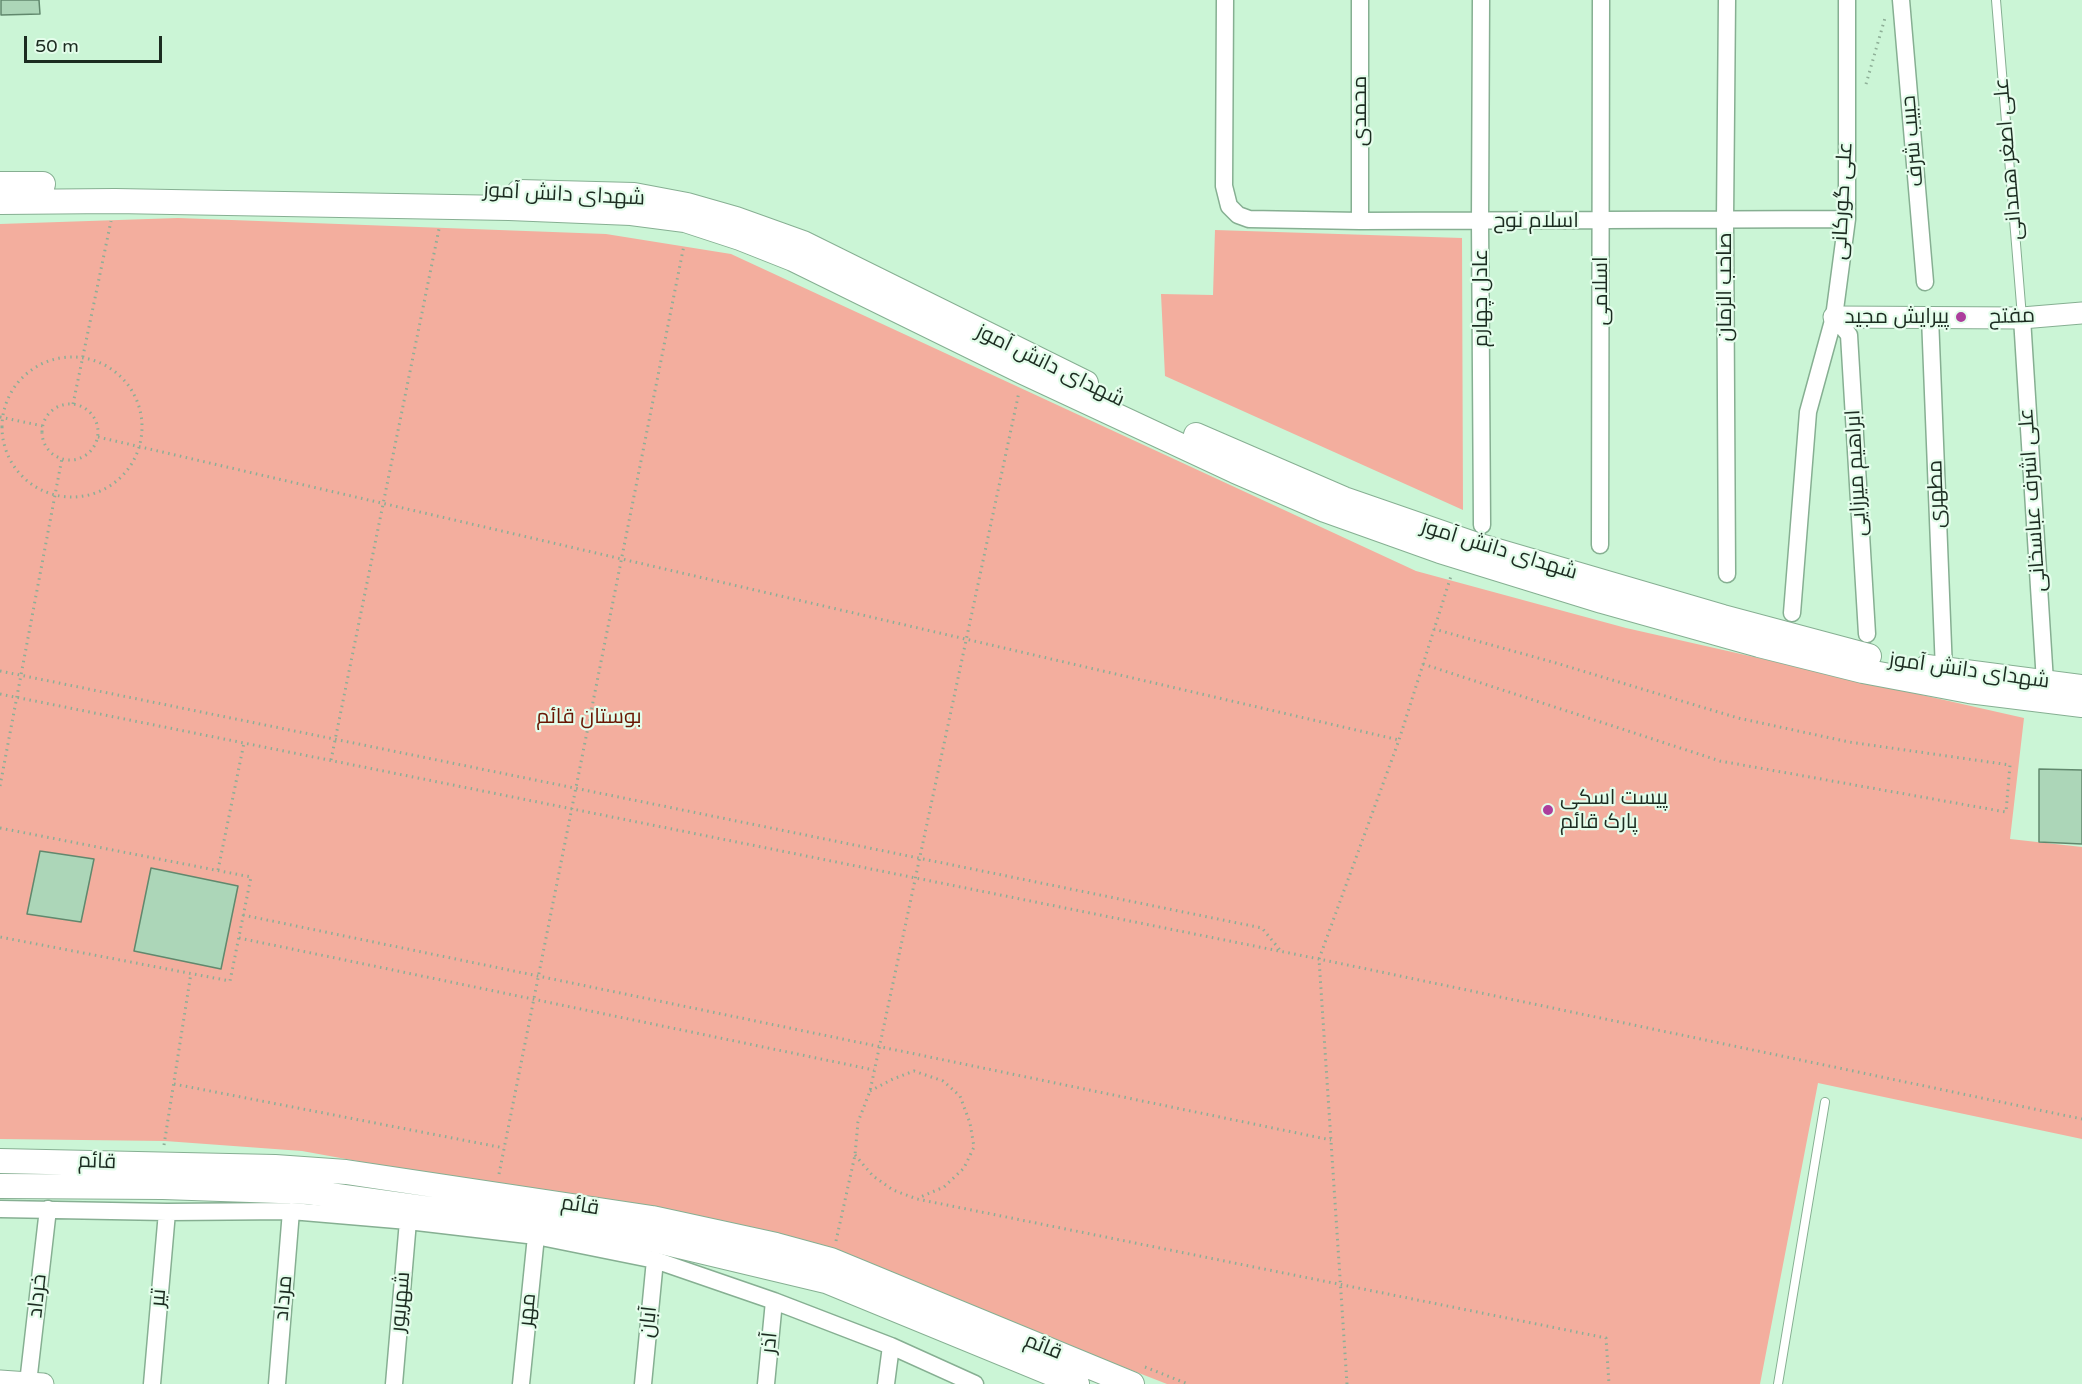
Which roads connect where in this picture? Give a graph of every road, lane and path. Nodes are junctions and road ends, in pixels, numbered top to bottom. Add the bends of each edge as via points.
1 (1226, 0) edge
2 (1360, 0) edge
3 (1482, 0) edge
4 (1601, 0) edge
5 (1727, 0) edge
6 (1847, 0) edge
7 (1901, 0) edge
8 (1996, 0) edge
9 (1887, 11) dead end
10 (1865, 87) dead end
11 (0, 184) edge
12 (0, 202) edge
13 (1846, 219) junction
14 (1725, 220) junction
15 (111, 221) dead end
16 (1360, 221) junction
17 (1480, 221) junction
18 (1601, 221) junction
19 (439, 230) dead end
20 (684, 244) dead end
21 (1925, 282) dead end
22 (2082, 313) edge
23 (1834, 317) junction
24 (1930, 317) junction
25 (2022, 318) junction
26 (82, 357) junction
27 (1019, 390) dead end
28 (73, 404) junction
29 (1, 418) edge
30 (43, 426) junction
31 (98, 437) junction
32 (140, 447) junction
33 (62, 458) junction
34 (56, 495) junction
35 (384, 503) junction
36 (1482, 525) dead end
37 (1600, 545) dead end
38 (623, 559) junction
39 (1727, 574) dead end
40 (1451, 575) dead end
41 (1792, 613) dead end
42 (1434, 629) junction
43 (1867, 634) dead end
44 (966, 639) junction
45 (1423, 664) junction
46 (0, 671) edge
47 (21, 675) junction
48 (1943, 678) junction
49 (2045, 682) junction
50 (2082, 687) edge
51 (0, 694) edge
52 (17, 697) junction
53 (2082, 705) edge
54 (335, 740) junction
55 (1399, 740) junction
56 (244, 743) junction
57 (331, 760) junction
58 (0, 786) edge
59 (576, 788) junction
60 (572, 809) junction
61 (0, 828) edge
62 (920, 858) junction
63 (218, 870) junction
64 (915, 878) junction
65 (243, 915) junction
66 (0, 936) edge
67 (239, 938) junction
68 (1281, 951) junction
69 (1319, 959) junction
70 (191, 973) junction
71 (538, 975) junction
72 (533, 999) junction
73 (880, 1046) junction
74 (874, 1070) junction
75 (174, 1084) junction
76 (870, 1091) junction
77 (1825, 1102) dead end
78 (2082, 1119) edge
79 (1331, 1140) junction
80 (504, 1148) junction
81 (855, 1155) junction
82 (0, 1161) edge
83 (161, 1164) junction
84 (0, 1186) edge
85 (495, 1194) junction
86 (916, 1199) junction
87 (0, 1209) edge
88 (48, 1209) junction
89 (291, 1211) junction
90 (167, 1212) junction
91 (408, 1221) junction
92 (536, 1236) junction
93 (655, 1260) junction
94 (831, 1260) junction
95 (1341, 1284) junction
96 (774, 1301) junction
97 (891, 1346) junction
98 (0, 1381) edge
99 (35, 1384) edge
100 (152, 1384) edge
101 (277, 1384) edge
102 (394, 1384) edge
103 (521, 1384) edge
104 (643, 1384) edge
105 (766, 1384) edge
106 (886, 1384) edge
107 (975, 1384) edge
108 (1077, 1384) edge
109 (1132, 1384) edge
110 (1347, 1384) edge
111 (1609, 1384) edge
112 (1778, 1384) edge

1 - 16 street, اسلام نوح via 1224,186 1229,206 1249,219
2 - 16 street, محمدی
3 - 17 street, عادل چهارم
4 - 18 street, اسلامی
5 - 14 street, صاحب الزمان
6 - 13 street, علی گورکانی
7 - 21 street, حبیب شرف
8 - 25 lane, علی اصغر همدانی
9 - 10 path
11 - 48 main road, شهدای دانش آموز via 634,195 687,205 803,243 1158,419 1344,499 1477,545
12 - 48 main road via 509,208 631,213 685,220 793,259 1023,372 1325,510 1440,551 1759,645 1863,671
13 - 14 street, اسلام نوح
13 - 23 street, علی گورکانی
14 - 18 street, اسلام نوح
14 - 39 street, صاحب الزمان
15 - 26 path
16 - 17 street, اسلام نوح
17 - 18 street, اسلام نوح
17 - 36 street, عادل چهارم
18 - 37 street, اسلامی
19 - 35 path
20 - 38 path
22 - 25 street, مفتح
23 - 24 street, مفتح
23 - 41 street, علی گورکانی via 1808,412
23 - 43 street, ابراهیم میرزایی via 1849,335
24 - 25 street, مفتح
24 - 48 street, مطهری
25 - 49 street, علی اشرف عباسخانی
26 - 28 path
26 - 29 path via 60,357 39,364 21,378 8,396
26 - 32 path via 105,364 133,392 142,423
27 - 44 path
28 - 30 path via 51,412
28 - 31 path via 82,406 95,419
29 - 30 path
29 - 34 path via 2,438 20,475 36,488
30 - 33 path via 49,449
31 - 32 path
31 - 33 path via 81,457
32 - 34 path via 116,482 77,497
32 - 35 path
33 - 34 path
34 - 47 path
35 - 38 path
35 - 54 path
38 - 44 path
38 - 59 path
40 - 42 path
42 - 45 path
42 - 45 path via 1738,718 1849,742 2010,765 2006,812 1720,760
44 - 55 path
44 - 62 path
45 - 55 path
46 - 47 path
47 - 52 path
47 - 54 path
48 - 49 main road, شهدای دانش آموز
48 - 53 main road via 1969,691
49 - 50 main road, شهدای دانش آموز
51 - 52 path
52 - 56 path
52 - 58 path
54 - 57 path
54 - 59 path
55 - 69 path
56 - 57 path
56 - 63 path
57 - 60 path
59 - 60 path
59 - 62 path
60 - 64 path
60 - 71 path
61 - 63 path
62 - 64 path
62 - 68 path via 1262,928
63 - 65 path via 251,877
64 - 68 path
64 - 73 path
65 - 67 path
65 - 71 path
66 - 70 path
67 - 70 path via 231,981
67 - 72 path
68 - 69 path
69 - 78 path
69 - 79 path
70 - 75 path
71 - 72 path
71 - 73 path
72 - 74 path
72 - 80 path
73 - 74 path
73 - 79 path
74 - 76 path
75 - 80 path
75 - 83 path
76 - 81 path via 858,1122
76 - 86 path via 914,1071 943,1080 960,1096 974,1147 964,1168 944,1187
77 - 112 lane
79 - 95 path
80 - 85 path
81 - 86 path via 873,1176
81 - 94 path
82 - 83 main road, قائم
83 - 85 main road, قائم via 346,1172
84 - 108 main road, قائم via 308,1192 654,1240 826,1281
85 - 94 main road, قائم via 652,1218
86 - 95 path
87 - 88 street
88 - 90 street
88 - 99 street, خرداد
89 - 90 street
89 - 91 street
89 - 101 street, مرداد
90 - 100 street, تیر
91 - 92 street
91 - 102 street, شهریور
92 - 93 street
92 - 103 street, مهر
93 - 96 street
93 - 104 street, آبان
94 - 109 main road, قائم
95 - 110 path
95 - 111 path via 1606,1338
96 - 97 street
96 - 105 street, آذر
97 - 106 street
97 - 107 street
98 - 99 street

